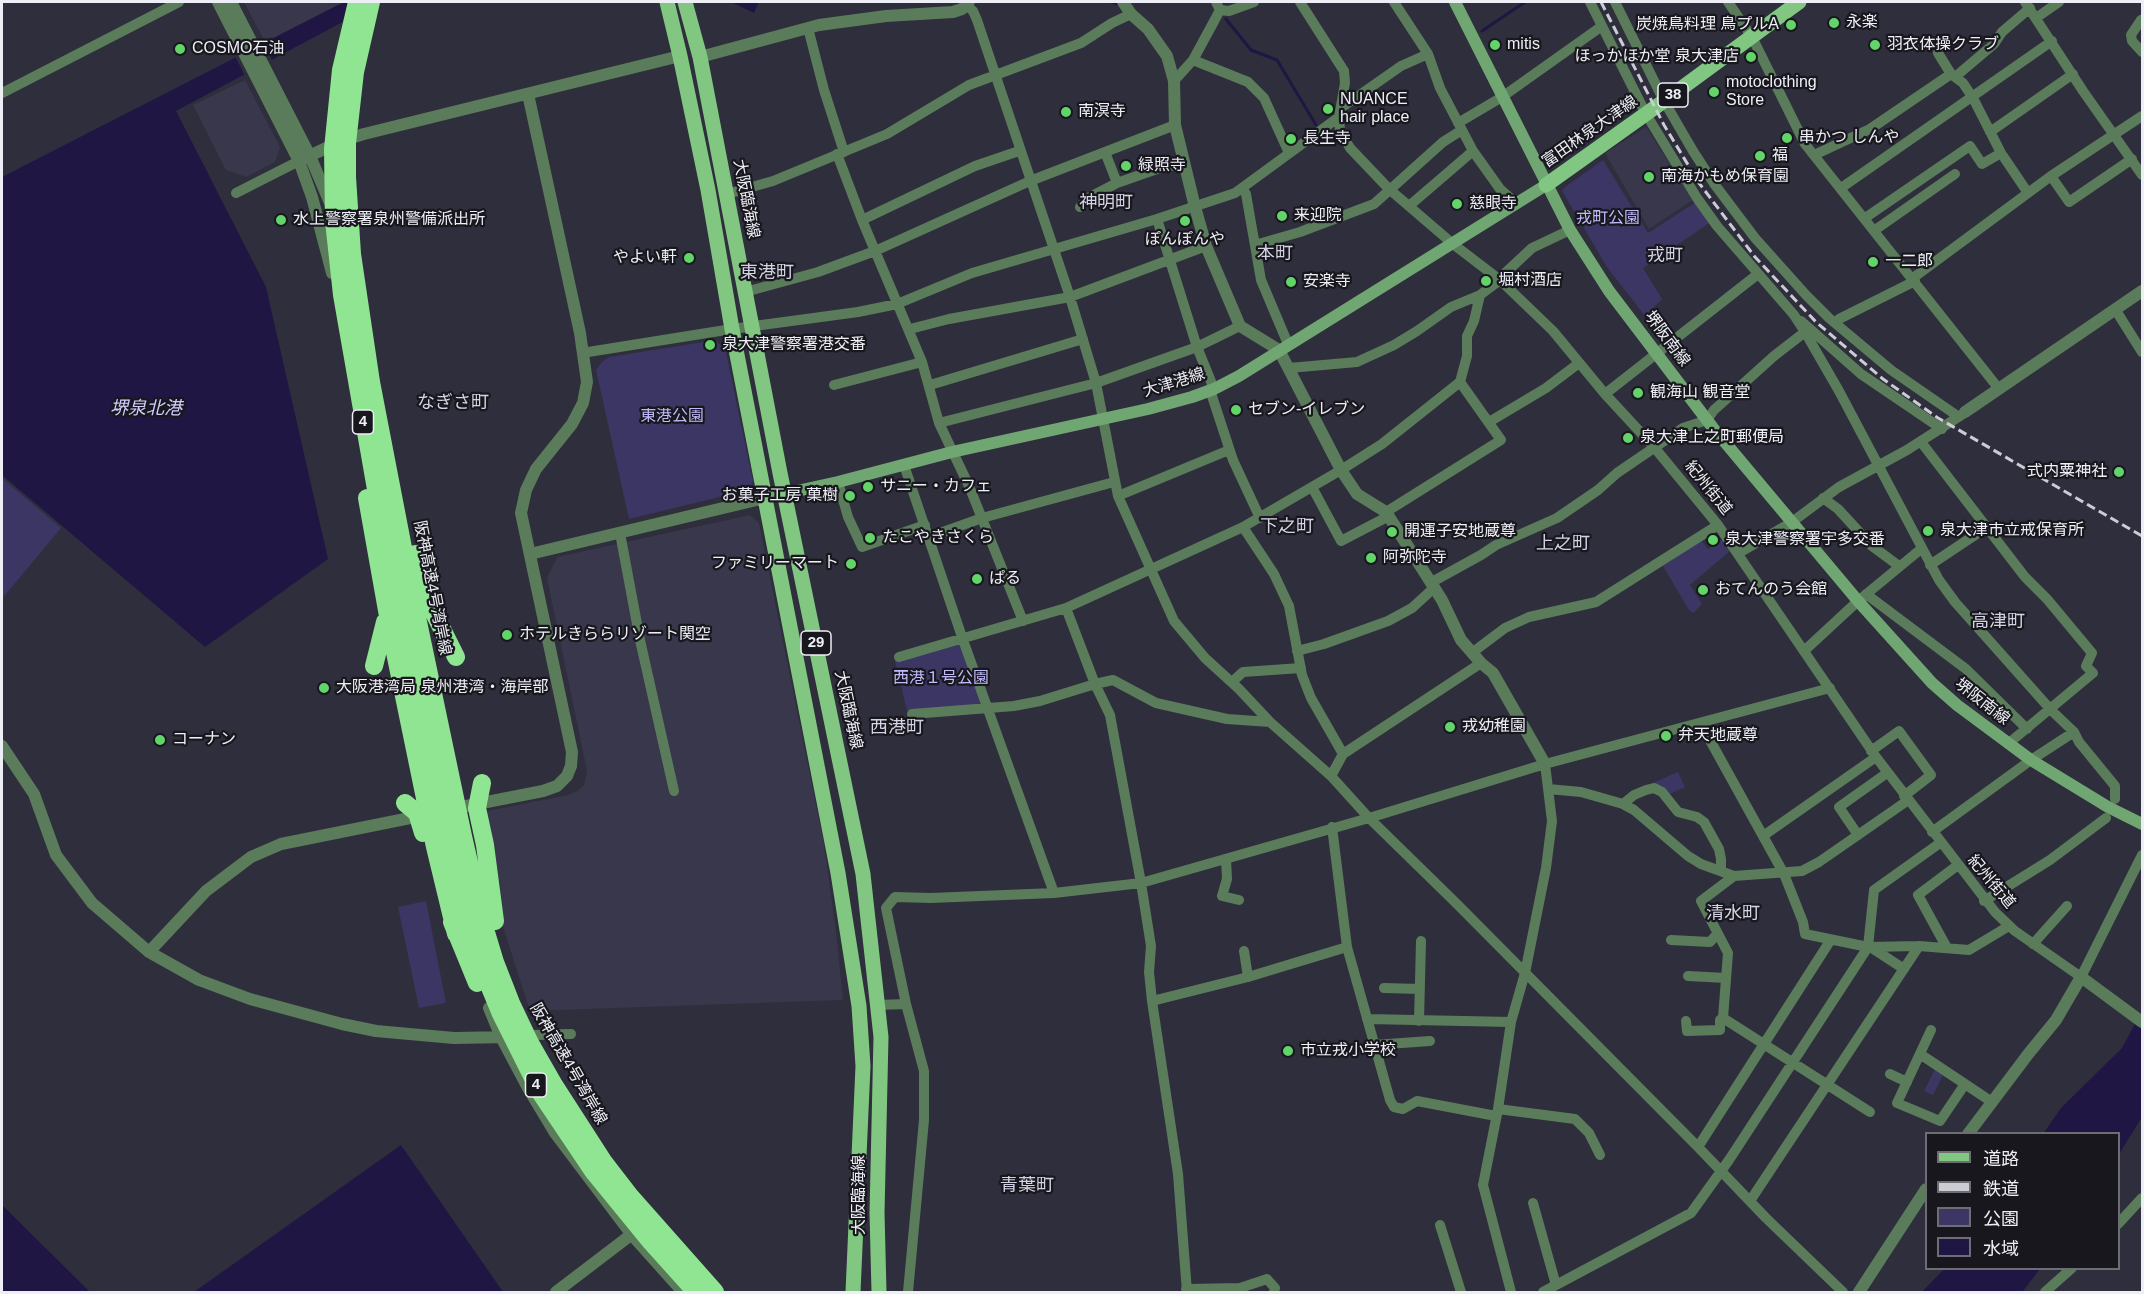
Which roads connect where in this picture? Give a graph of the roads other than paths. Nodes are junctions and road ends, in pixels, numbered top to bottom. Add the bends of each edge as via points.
1 (179, 2) edge
2 (218, 2) edge
3 (231, 2) edge
4 (357, 2) edge
5 (371, 2) edge
6 (667, 2) edge
7 (685, 2) edge
8 (1123, 2) edge
9 (1254, 2) edge
10 (1300, 2) edge
11 (1394, 2) edge
12 (1455, 2) edge
13 (1590, 2) edge
14 (1614, 2) edge
15 (1728, 2) edge
16 (1799, 2) edge
17 (2059, 2) edge
18 (967, 3) edge
19 (1218, 6) edge
20 (2030, 9) edge
21 (1131, 14) junction
22 (2141, 20) dead end
23 (1602, 26) junction
24 (808, 28) junction
25 (1752, 37) junction
26 (2052, 41) junction
27 (247, 44) junction
28 (2142, 52) edge
29 (1938, 53) dead end
30 (1428, 54) junction
31 (680, 56) junction
32 (700, 57) junction
33 (1193, 60) junction
34 (2073, 74) junction
35 (996, 75) junction
36 (1953, 76) junction
37 (1174, 81) junction
38 (2, 93) edge
39 (528, 94) junction
40 (1502, 97) junction
41 (1973, 98) junction
42 (1664, 101) junction
43 (1340, 112) junction
44 (1646, 114) junction
45 (2142, 116) edge
46 (1175, 125) junction
47 (1460, 127) junction
48 (1990, 132) junction
49 (2115, 136) junction
50 (1019, 151) junction
51 (1473, 151) junction
52 (1105, 152) junction
53 (841, 153) junction
54 (1289, 153) junction
55 (2001, 153) junction
56 (1815, 155) junction
57 (304, 158) junction
58 (2132, 159) junction
59 (1185, 164) junction
60 (1955, 174) dead end
61 (2142, 175) edge
62 (2051, 176) junction
63 (1030, 180) junction
64 (1117, 183) junction
65 (1546, 185) junction
66 (1242, 188) junction
67 (1841, 188) junction
68 (1389, 189) junction
69 (236, 193) dead end
70 (2028, 193) junction
71 (727, 194) junction
72 (1517, 204) junction
73 (1409, 206) junction
74 (1080, 207) dead end
75 (1195, 207) junction
76 (1865, 218) junction
77 (1157, 219) junction
78 (862, 220) junction
79 (1570, 230) junction
80 (1875, 230) junction
81 (1755, 238) junction
82 (1453, 244) junction
83 (1255, 245) junction
84 (1206, 246) junction
85 (1053, 249) junction
86 (1737, 249) junction
87 (875, 251) junction
88 (1170, 260) junction
89 (1758, 274) junction
90 (1500, 280) junction
91 (1914, 280) junction
92 (2142, 291) edge
93 (745, 292) junction
94 (1480, 295) junction
95 (1070, 297) junction
96 (897, 304) junction
97 (2115, 309) junction
98 (1794, 315) junction
99 (1839, 318) dead end
100 (751, 326) junction
101 (1240, 326) junction
102 (732, 329) junction
103 (910, 329) junction
104 (1805, 332) junction
105 (1083, 339) junction
106 (1197, 347) junction
107 (1283, 347) junction
108 (2142, 352) edge
109 (582, 353) junction
110 (1656, 353) junction
111 (922, 362) junction
112 (1579, 363) junction
113 (1289, 368) junction
114 (1460, 382) junction
115 (1096, 383) junction
116 (834, 385) dead end
117 (930, 385) junction
118 (357, 388) junction
119 (1999, 388) junction
120 (1212, 390) junction
121 (1605, 394) junction
122 (1962, 414) junction
123 (1104, 419) junction
124 (1707, 420) junction
125 (1489, 422) junction
126 (939, 423) junction
127 (1942, 429) junction
128 (381, 431) junction
129 (358, 434) junction
130 (1921, 442) junction
131 (1654, 447) junction
132 (1230, 450) junction
133 (952, 452) junction
134 (904, 465) junction
135 (1879, 465) junction
136 (1341, 470) junction
137 (837, 482) junction
138 (1114, 482) junction
139 (1312, 487) junction
140 (784, 494) junction
141 (1118, 496) junction
142 (765, 498) junction
143 (1823, 498) junction
144 (1387, 514) junction
145 (982, 518) junction
146 (1260, 518) junction
147 (1792, 522) junction
148 (408, 525) junction
149 (925, 525) junction
150 (1718, 525) junction
151 (1987, 527) junction
152 (1243, 528) junction
153 (620, 533) junction
154 (929, 537) junction
155 (1921, 549) junction
156 (1739, 553) junction
157 (530, 554) junction
158 (1930, 565) junction
159 (1899, 566) junction
160 (1151, 571) junction
161 (1433, 584) junction
162 (1862, 598) junction
163 (1066, 608) junction
164 (1023, 621) junction
165 (963, 640) junction
166 (1297, 651) junction
167 (1804, 651) junction
168 (1473, 652) junction
169 (456, 657) dead end
170 (899, 657) dead end
171 (1481, 663) junction
172 (374, 666) dead end
173 (1301, 668) junction
174 (1232, 682) junction
175 (1095, 684) junction
176 (1830, 688) junction
177 (987, 708) junction
178 (2051, 710) junction
179 (912, 714) dead end
180 (1270, 722) junction
181 (1701, 724) junction
182 (2027, 729) junction
183 (2074, 732) junction
184 (2008, 744) junction
185 (2, 746) edge
186 (1343, 754) junction
187 (1874, 754) junction
188 (2031, 760) junction
189 (1545, 764) junction
190 (1887, 773) junction
191 (1331, 776) junction
192 (482, 783) dead end
193 (1548, 789) junction
194 (674, 790) dead end
195 (1905, 798) junction
196 (2115, 799) dead end
197 (405, 803) dead end
198 (1623, 804) junction
199 (463, 806) junction
200 (434, 813) junction
201 (1369, 818) junction
202 (2106, 818) dead end
203 (2142, 824) edge
204 (1332, 827) junction
205 (1932, 832) junction
206 (1858, 835) junction
207 (1763, 836) junction
208 (1940, 843) junction
209 (2142, 855) edge
210 (1226, 859) junction
211 (1958, 865) junction
212 (1721, 871) junction
213 (1784, 874) junction
214 (1734, 876) junction
215 (1142, 883) junction
216 (1054, 893) junction
217 (1239, 900) dead end
218 (1984, 901) junction
219 (2067, 906) dead end
220 (495, 921) junction
221 (2009, 926) junction
222 (456, 934) junction
223 (1717, 934) junction
224 (1671, 940) dead end
225 (1421, 941) dead end
226 (1830, 941) junction
227 (2033, 944) junction
228 (1919, 946) junction
229 (1347, 947) junction
230 (1870, 947) junction
231 (1947, 948) junction
232 (1244, 951) dead end
233 (149, 952) junction
234 (1904, 969) junction
235 (1525, 973) junction
236 (1688, 975) dead end
237 (1248, 977) junction
238 (1726, 978) junction
239 (2083, 979) junction
240 (1384, 988) dead end
241 (1420, 989) junction
242 (1152, 1001) junction
243 (906, 1004) junction
244 (878, 1005) junction
245 (1723, 1018) junction
246 (1367, 1019) junction
247 (1419, 1021) junction
248 (1686, 1021) dead end
249 (1511, 1022) junction
250 (2142, 1022) edge
251 (1931, 1030) dead end
252 (571, 1034) dead end
253 (534, 1035) junction
254 (501, 1037) junction
255 (1430, 1041) dead end
256 (1764, 1043) junction
257 (1374, 1045) junction
258 (1920, 1054) junction
259 (1794, 1063) junction
260 (1890, 1074) dead end
261 (1907, 1082) junction
262 (1965, 1084) junction
263 (1828, 1085) junction
264 (547, 1089) junction
265 (1992, 1102) junction
266 (1497, 1112) junction
267 (1870, 1112) dead end
268 (1970, 1132) edge
269 (1698, 1147) junction
270 (1600, 1155) dead end
271 (1722, 1171) junction
272 (1925, 1191) edge
273 (2142, 1198) edge
274 (1750, 1201) junction
275 (1533, 1203) dead end
276 (653, 1217) junction
277 (2120, 1222) edge
278 (1440, 1225) dead end
279 (632, 1235) junction
280 (2071, 1270) edge
281 (671, 1277) junction
282 (1556, 1285) junction
283 (1186, 1291) edge
284 (556, 1293) edge
285 (683, 1293) edge
286 (696, 1293) edge
287 (715, 1293) edge
288 (853, 1293) edge
289 (879, 1293) edge
290 (908, 1293) edge
291 (1274, 1293) edge
292 (1461, 1293) edge
293 (1511, 1293) edge
294 (1543, 1293) edge
295 (1843, 1293) edge
296 (1859, 1293) edge
297 (2045, 1293) edge

1 - 38 street
2 - 27 street
3 - 27 street
4 - 118 highway, 阪神高速4号湾岸線 / 4 via 336,109 332,185 339,276
5 - 128 highway, 阪神高速4号湾岸線 / 4 via 355,72 347,177 356,284
6 - 31 main road, 大阪臨海線 / 29
7 - 32 main road, 大阪臨海線 / 29
8 - 21 street
9 - 19 street via 1228,11
10 - 43 street, 紀州街道 via 1344,71
11 - 30 street
12 - 40 main road, 堺阪南線
13 - 23 street
14 - 42 street
15 - 25 street
16 - 25 main road, 富田林泉大津線 / 38
17 - 20 street
18 - 24 street via 953,12 886,16
18 - 35 street
19 - 33 street
20 - 26 street
20 - 36 street
21 - 35 street via 1081,43
21 - 37 street via 1148,29 1167,56
22 - 28 street via 2131,35
23 - 40 street
23 - 44 street
24 - 32 street
24 - 53 street
25 - 42 main road, 富田林泉大津線 / 38
25 - 56 street via 1805,144
26 - 34 street
26 - 41 street
27 - 57 street
29 - 36 street
30 - 43 street via 1401,66
30 - 47 street
31 - 39 street
31 - 102 main road, 大阪臨海線 / 29
32 - 71 main road, 大阪臨海線 / 29
33 - 37 street
33 - 54 street via 1248,82 1264,98
34 - 48 street
34 - 49 street
35 - 50 street
35 - 53 street via 969,85 887,134
36 - 41 street
36 - 56 street via 1870,129
37 - 46 street
39 - 57 street via 364,134
39 - 109 street
40 - 47 street
40 - 65 main road, 堺阪南線
41 - 48 street
41 - 67 street
42 - 44 main road, 富田林泉大津線 / 38
42 - 81 street via 1710,176
43 - 54 street
43 - 68 street, 紀州街道 via 1340,131 1350,148
44 - 65 main road, 富田林泉大津線 / 38
44 - 86 street via 1697,198
45 - 49 street
46 - 52 street
46 - 59 street
47 - 51 street
47 - 68 street
48 - 55 street
49 - 58 street
49 - 62 street
50 - 63 street
50 - 78 street via 975,166
51 - 72 street via 1500,189
51 - 73 street
52 - 63 street
52 - 64 street
53 - 71 street via 773,181
53 - 78 street
54 - 66 street
55 - 70 street
55 - 76 street via 1982,164 1970,146
56 - 67 street
57 - 69 street
57 - 129 street via 332,268
57 - 148 street via 329,198 339,233
58 - 61 street
58 - 62 street via 2069,202
59 - 64 street
59 - 75 street
60 - 80 street
62 - 70 street
63 - 85 street
63 - 87 street
64 - 74 street via 1088,198
65 - 72 main road, 大津港線
65 - 79 main road, 堺阪南線
66 - 75 street
66 - 83 street
67 - 76 street
68 - 73 street, 紀州街道
68 - 83 street via 1374,204
70 - 91 street
71 - 93 main road, 大阪臨海線 / 29
72 - 82 main road, 大津港線
73 - 82 street, 紀州街道
75 - 77 street
75 - 84 street
76 - 80 street
77 - 85 street
77 - 88 street
78 - 87 street
79 - 90 street via 1532,248
79 - 110 main road, 堺阪南線
80 - 91 street
81 - 86 street
81 - 122 street via 1829,318 1891,370
82 - 90 street, 紀州街道
82 - 107 main road, 大津港線
83 - 107 street via 1261,280
84 - 88 street
84 - 101 street
85 - 95 street
85 - 96 street via 972,273
86 - 89 street
87 - 93 street via 819,272
87 - 96 street
88 - 95 street
88 - 106 street
89 - 98 street
89 - 110 street
90 - 94 street
90 - 112 street, 紀州街道 via 1553,331
91 - 99 street
91 - 119 street
92 - 97 street
93 - 100 main road, 大阪臨海線 / 29
94 - 113 street via 1451,307 1417,332 1357,362
94 - 114 street via 1467,336 1467,356
95 - 103 street
95 - 105 street
96 - 100 street
96 - 103 street
97 - 108 street
97 - 119 street
98 - 104 street
98 - 127 street via 1862,374
100 - 102 street
100 - 140 main road, 大阪臨海線 / 29
101 - 106 street
101 - 107 street
102 - 109 street
102 - 142 main road, 大阪臨海線 / 29
103 - 111 street
104 - 124 street
104 - 135 street
105 - 115 street
105 - 117 street
106 - 115 street
106 - 120 street
107 - 113 street
107 - 120 main road, 大津港線
109 - 157 street via 587,382 582,403 526,490 521,513
110 - 121 street
110 - 124 main road, 堺阪南線
111 - 116 street
111 - 117 street
112 - 121 street, 紀州街道
112 - 125 street
113 - 136 street
114 - 125 street
114 - 136 street via 1382,444
115 - 123 street
115 - 126 street
117 - 126 street
118 - 172 highway via 379,519 385,582 384,629
118 - 264 highway, 阪神高速4号湾岸線 / 4 via 465,910 501,1014
119 - 122 street
120 - 123 main road, 大津港線
120 - 132 street
121 - 131 street, 紀州街道
122 - 127 street
123 - 133 main road, 大津港線
123 - 138 street
124 - 131 street via 1683,428
124 - 147 main road, 堺阪南線
125 - 144 street via 1501,440
126 - 133 street
127 - 130 street
128 - 169 highway via 426,593
128 - 264 highway, 阪神高速4号湾岸線 / 4 via 482,919 495,962
129 - 200 street
129 - 222 highway, 4 via 372,534
130 - 135 street
130 - 151 street
131 - 150 street, 紀州街道
131 - 161 street via 1557,518 1497,545
132 - 141 street
132 - 146 street
133 - 134 main road, 大津港線
133 - 145 street
134 - 137 main road, 大津港線
134 - 149 street
135 - 143 street
135 - 155 street
136 - 139 street
136 - 144 street via 1357,494
137 - 140 main road, 大津港線
137 - 149 street via 862,547
138 - 141 street
138 - 145 street
139 - 144 street via 1341,541
139 - 146 street
140 - 142 main road, 大津港線
140 - 244 main road, 大阪臨海線 / 29 via 863,874
141 - 160 street
142 - 153 street
142 - 288 main road, 大阪臨海線 / 29 via 838,873 859,1006 863,1066
143 - 147 street
143 - 159 street via 1872,546
144 - 161 street
145 - 154 street
145 - 164 street
146 - 152 street
147 - 156 street
147 - 162 main road, 堺阪南線
148 - 199 street
148 - 220 highway
149 - 154 street
150 - 156 street, 紀州街道
150 - 168 street via 1596,602 1529,616
151 - 158 street
151 - 178 street via 2092,653 2086,666 2093,673
152 - 160 street
152 - 166 street via 1274,574 1288,606
153 - 157 street
153 - 194 street
154 - 165 street
155 - 158 street
155 - 159 street
156 - 167 street, 紀州街道
157 - 199 street via 572,752 571,766 558,786
158 - 178 street via 1955,602
159 - 162 street
160 - 163 street
160 - 174 street via 1174,621 1205,658
161 - 166 street via 1412,608 1388,621
161 - 168 street via 1461,640
162 - 167 street
162 - 182 street via 1966,669
162 - 184 main road, 堺阪南線 via 1932,683
163 - 164 street
163 - 175 street
164 - 165 street
165 - 170 street
165 - 177 street
166 - 173 street
167 - 176 street, 紀州街道
168 - 171 street
171 - 186 street
171 - 189 street via 1493,673
173 - 174 street via 1243,672
173 - 186 street via 1311,698
174 - 180 street
175 - 177 street via 1040,701
175 - 180 street via 1113,680 1156,704 1227,719
175 - 215 street via 1110,715
176 - 181 street
176 - 187 street, 紀州街道
177 - 179 street
177 - 216 street
178 - 182 street
178 - 183 street
180 - 191 street
181 - 189 street
181 - 207 street
182 - 184 street
183 - 188 street
183 - 196 street via 2115,786
184 - 188 main road, 堺阪南線
185 - 233 street via 34,794 56,855 92,903
186 - 191 street
187 - 190 street, 紀州街道
187 - 195 street via 1899,731 1931,775
187 - 207 street
188 - 203 main road, 堺阪南線
188 - 205 street
189 - 193 street
189 - 201 street
190 - 195 street, 紀州街道
190 - 206 street via 1839,807
191 - 201 street
192 - 220 highway via 477,808
193 - 198 street via 1581,792
193 - 235 street via 1552,821
195 - 205 street, 紀州街道
195 - 206 street
197 - 222 highway via 421,821
198 - 212 street via 1688,856
198 - 212 street via 1646,790 1662,792 1678,812 1704,822 1719,849
199 - 200 street
199 - 253 street via 492,930
200 - 233 street via 281,844 251,857 206,891
200 - 254 street via 461,933
201 - 204 street
201 - 235 street
202 - 218 street via 2050,860
204 - 210 street
204 - 229 street
205 - 208 street, 紀州街道
206 - 213 street via 1803,871
207 - 213 street
208 - 211 street, 紀州街道
208 - 230 street via 1874,890
209 - 239 street
210 - 215 street
210 - 217 street via 1227,879 1222,897
211 - 218 street, 紀州街道
211 - 231 street via 1918,896
212 - 214 street
213 - 214 street
213 - 226 street via 1805,934
214 - 223 street via 1701,901
215 - 216 street
215 - 242 street via 1151,946
216 - 243 street via 895,897 886,908
218 - 221 street, 紀州街道
219 - 227 street
220 - 264 highway via 515,1001
221 - 227 street, 紀州街道
221 - 231 street via 1969,950
222 - 264 highway via 486,1004 506,1039
223 - 224 street via 1710,942
223 - 238 street via 1728,953
225 - 241 street
226 - 230 street
226 - 256 street
227 - 239 street, 紀州街道
228 - 230 street
228 - 231 street
228 - 234 street
229 - 237 street
229 - 246 street
230 - 234 street
230 - 259 street
232 - 237 street
233 - 254 street via 199,980 249,999 332,1022 400,1034
234 - 263 street
235 - 249 street
235 - 269 street
236 - 238 street
237 - 242 street
238 - 245 street
239 - 250 street
239 - 265 street
240 - 241 street
241 - 247 street
242 - 283 street via 1178,1174
243 - 244 street
243 - 290 street via 924,1071 924,1120
244 - 289 main road, 大阪臨海線 / 29
245 - 248 street via 1720,1030 1687,1031
245 - 256 street
246 - 247 street
246 - 257 street
247 - 249 street
249 - 266 street
251 - 258 street
252 - 253 street
253 - 254 street
253 - 276 street via 579,1113
254 - 279 street via 555,1132
255 - 257 street
256 - 259 street
256 - 269 street
257 - 266 street via 1394,1107 1403,1109 1417,1101
258 - 261 street
258 - 262 street
259 - 263 street
259 - 271 street
260 - 261 street
261 - 262 street via 1897,1103 1940,1121
262 - 265 street
263 - 267 street
263 - 274 street
264 - 286 highway, 阪神高速4号湾岸線 / 4 via 593,1171
264 - 287 highway, 阪神高速4号湾岸線 / 4
265 - 268 street
266 - 270 street via 1575,1119 1589,1133
266 - 293 street via 1483,1185
269 - 271 street
271 - 274 street
271 - 282 street via 1691,1213
272 - 296 street
273 - 277 street
274 - 295 street
275 - 282 street
276 - 279 street
276 - 281 street
278 - 292 street
279 - 281 street
279 - 284 street
280 - 297 street
281 - 285 street
282 - 294 street
283 - 291 street via 1240,1288 1267,1280 1275,1288

